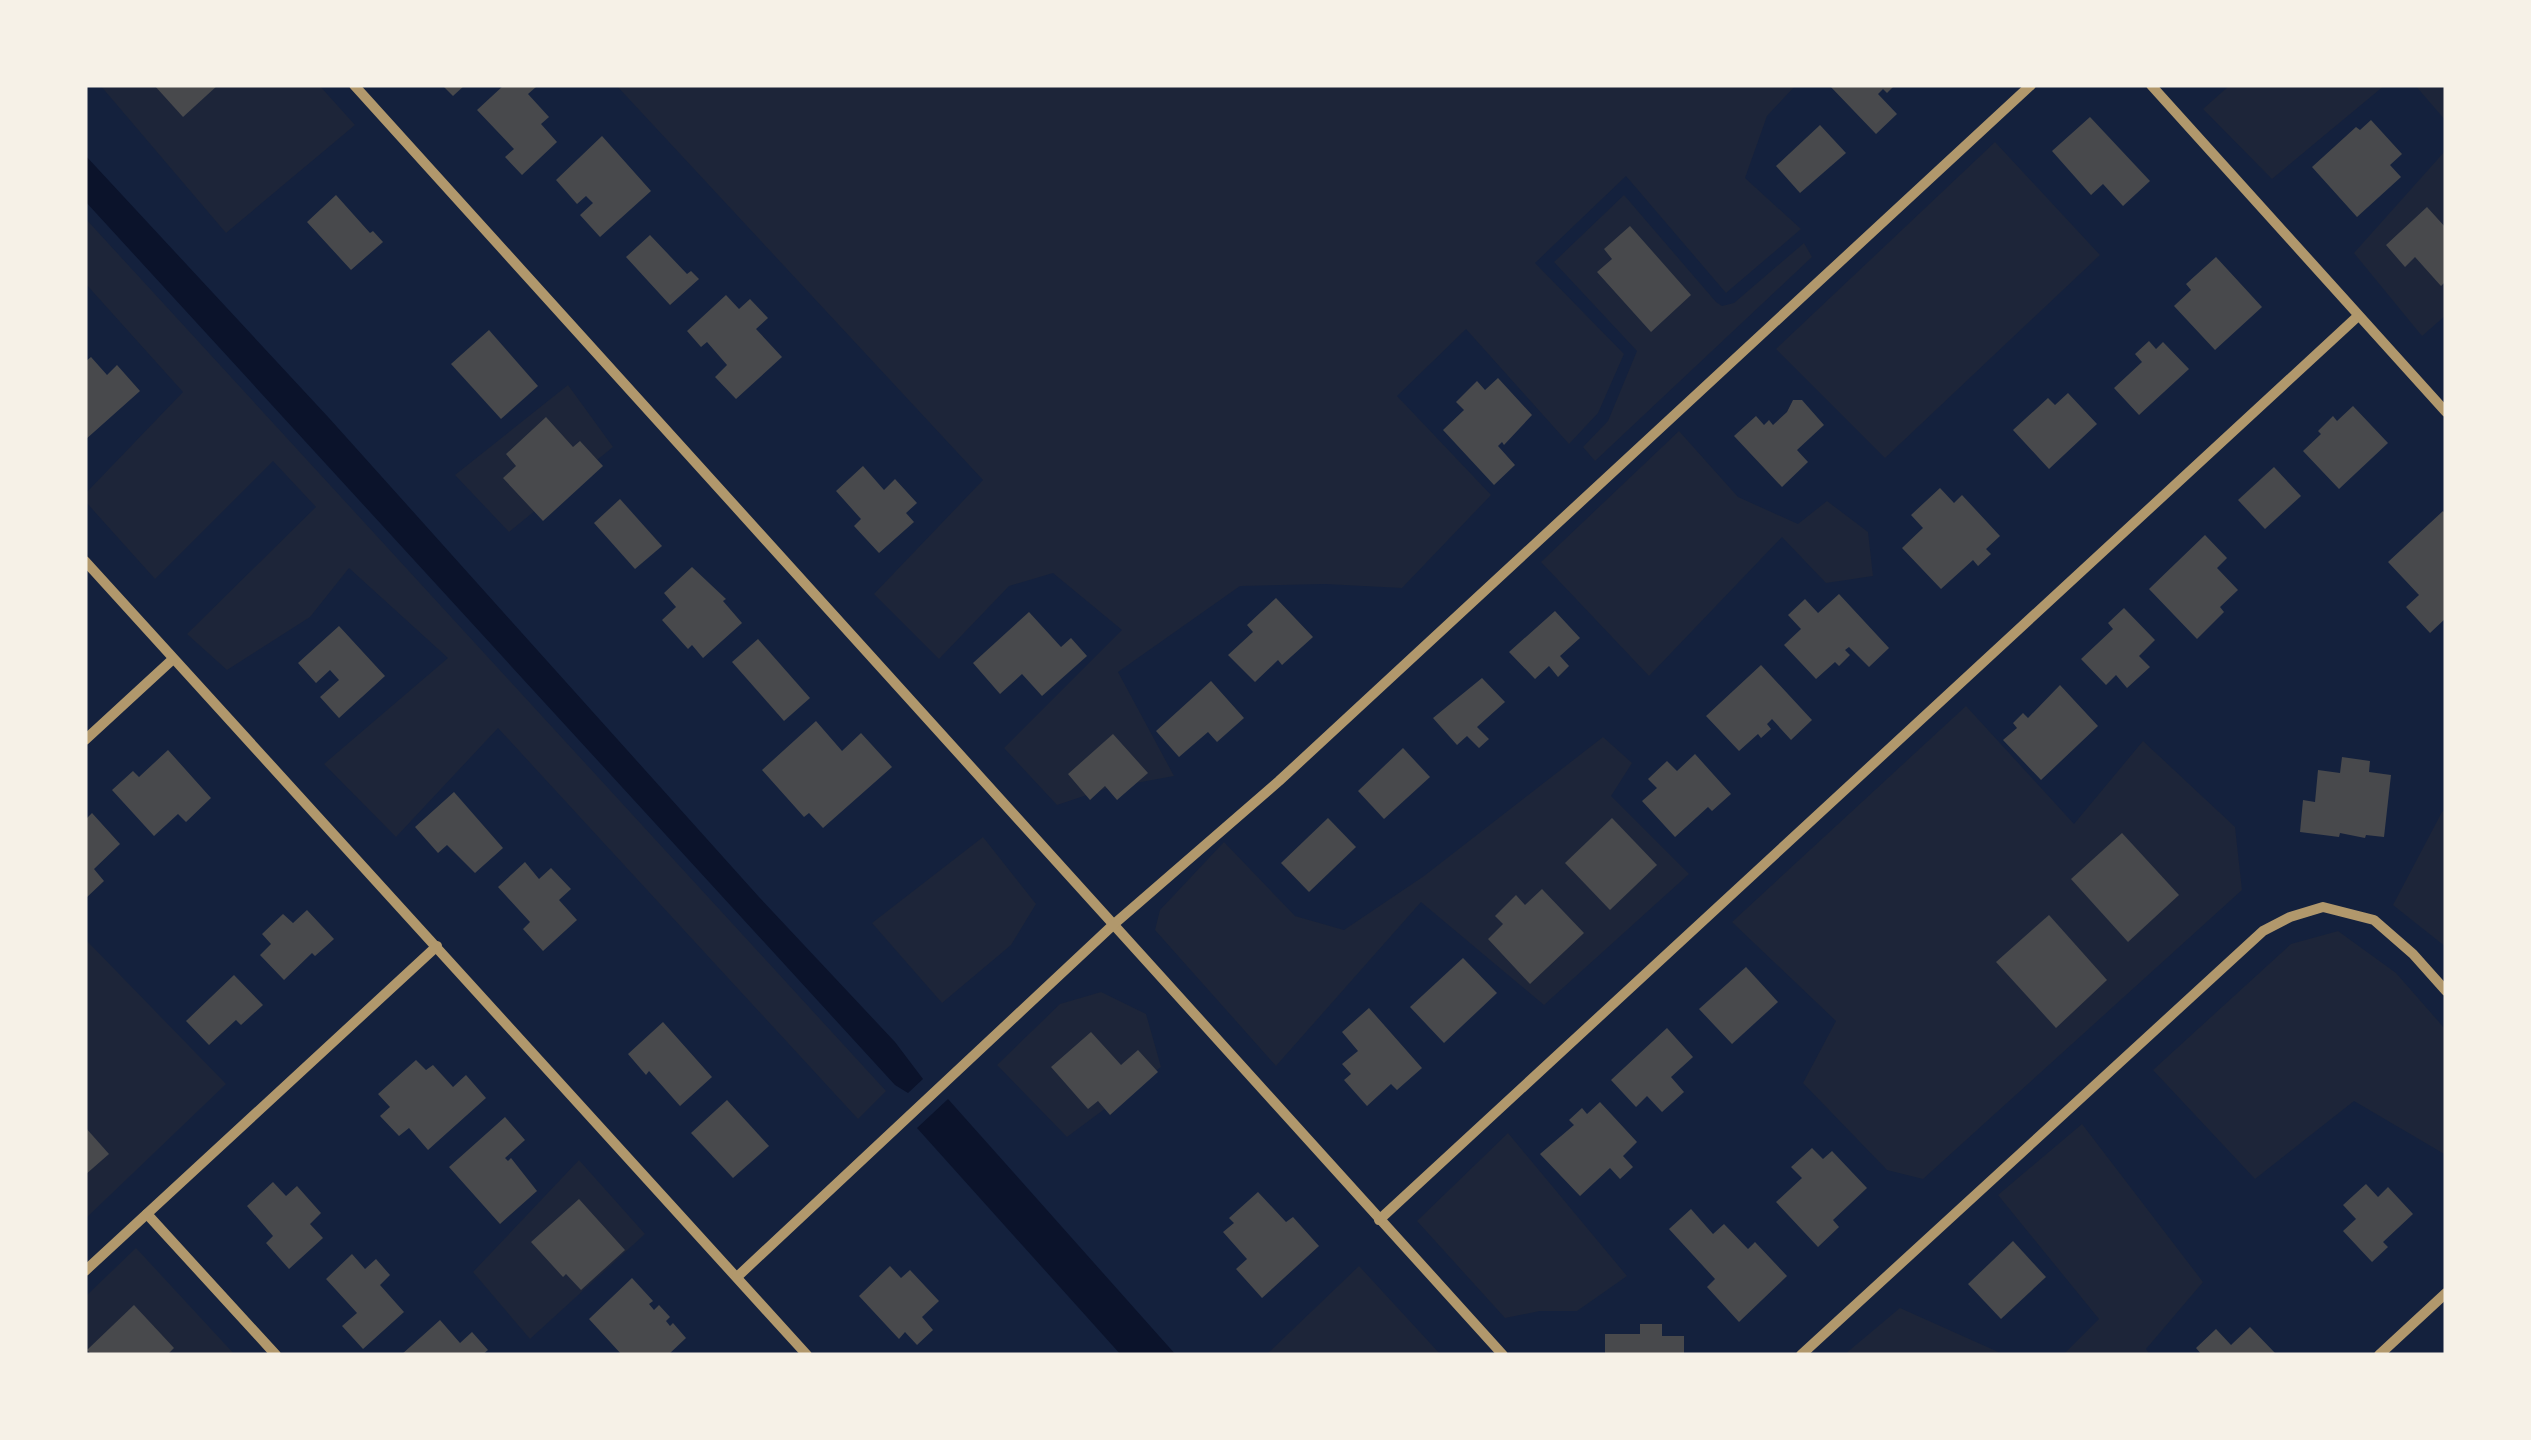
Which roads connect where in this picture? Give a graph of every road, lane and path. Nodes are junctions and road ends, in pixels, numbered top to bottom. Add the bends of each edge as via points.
1 (354, 85) edge
2 (2031, 85) edge
3 (2150, 85) edge
4 (2358, 316) junction
5 (2446, 412) edge
6 (85, 561) edge
7 (173, 660) junction
8 (85, 740) edge
9 (1113, 924) junction
10 (437, 946) junction
11 (2446, 991) edge
12 (147, 1214) junction
13 (1379, 1220) junction
14 (85, 1271) edge
15 (736, 1277) junction
16 (2446, 1293) edge
17 (276, 1355) edge
18 (807, 1355) edge
19 (1503, 1355) edge
20 (1801, 1355) edge
21 (2379, 1355) edge

1 - 9 street
2 - 9 street via 1279,781
3 - 4 street
4 - 5 street
4 - 13 street
6 - 7 street
7 - 8 street
7 - 10 street
9 - 13 street
9 - 15 street
10 - 12 street
10 - 15 street
11 - 20 street via 2374,920 2323,907 2264,931
12 - 14 street
12 - 17 street
13 - 19 street
15 - 18 street
16 - 21 street

